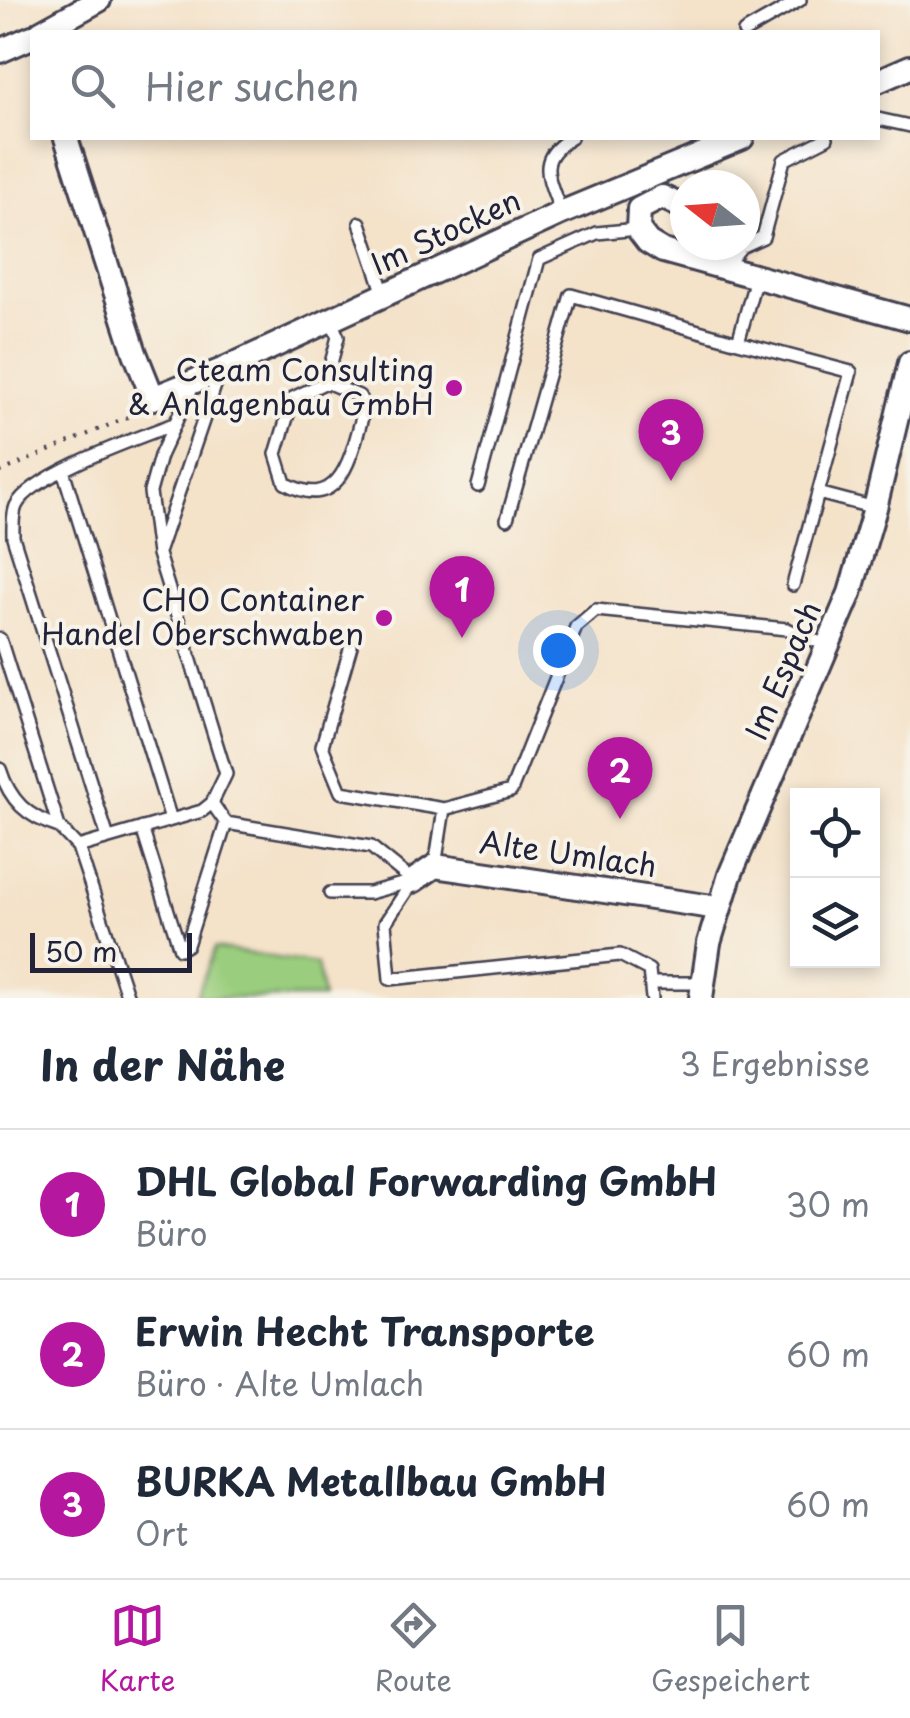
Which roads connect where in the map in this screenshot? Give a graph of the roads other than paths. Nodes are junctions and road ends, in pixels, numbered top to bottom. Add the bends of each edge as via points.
1 (100, 0) edge
2 (800, 0) edge
3 (45, 30) edge
4 (748, 30) edge
5 (30, 38) edge
6 (0, 50) edge
7 (910, 67) edge
8 (880, 80) edge
9 (880, 119) edge
10 (910, 126) edge
11 (67, 140) edge
12 (567, 140) edge
13 (737, 140) edge
14 (823, 140) edge
15 (670, 201) edge
16 (561, 213) junction
17 (360, 224) dead end
18 (638, 230) junction
19 (719, 260) edge
20 (723, 270) junction
21 (756, 278) junction
22 (384, 294) junction
23 (910, 319) edge
24 (331, 321) junction
25 (738, 342) junction
26 (910, 364) edge
27 (220, 371) junction
28 (326, 382) junction
29 (186, 384) junction
30 (174, 424) junction
31 (63, 470) junction
32 (478, 486) dead end
33 (818, 493) junction
34 (875, 508) junction
35 (507, 520) dead end
36 (158, 554) junction
37 (793, 585) dead end
38 (0, 639) edge
39 (351, 646) dead end
40 (828, 646) junction
41 (0, 768) edge
42 (212, 803) junction
43 (444, 809) junction
44 (171, 820) junction
45 (226, 824) junction
46 (59, 827) junction
47 (142, 828) junction
48 (108, 838) junction
49 (78, 847) junction
50 (435, 866) junction
51 (412, 882) junction
52 (330, 893) dead end
53 (719, 908) junction
54 (650, 984) junction
55 (701, 991) edge
56 (128, 998) edge
57 (652, 998) edge

1 - 3 street
2 - 4 lane
5 - 6 street
7 - 8 street
9 - 10 lane
11 - 29 street, Im Stocken via 151,403
12 - 16 lane via 547,158
13 - 16 street, Im Stocken
14 - 20 lane via 784,160 763,237 741,248
15 - 18 street via 662,198 638,209
16 - 22 street, Im Stocken
17 - 22 lane
18 - 20 street via 663,251
18 - 32 lane via 597,234 539,259
19 - 20 street
20 - 21 street
21 - 23 street
21 - 25 lane
22 - 24 street, Im Stocken
24 - 27 street, Im Stocken
24 - 28 lane via 338,338
25 - 33 lane via 850,372
25 - 35 lane via 571,295
26 - 34 street, Im Espach
27 - 29 street, Im Stocken
27 - 36 lane
28 - 28 lane via 293,398 276,454 285,484 315,494 344,474 365,407 359,396
29 - 30 lane
30 - 31 lane
30 - 36 lane via 150,492
31 - 44 lane
31 - 48 lane via 24,494 15,507 13,538
33 - 34 lane
33 - 37 lane
34 - 40 street, Im Espach
36 - 42 lane via 226,774
38 - 46 lane
39 - 43 lane via 322,746 341,792
40 - 43 lane via 787,630 596,610 576,627 512,791
40 - 53 street, Im Espach
41 - 46 lane via 18,805
42 - 44 lane
42 - 45 lane
43 - 50 lane
44 - 47 lane
45 - 47 lane via 180,949
45 - 51 lane via 371,847
46 - 49 lane
47 - 48 lane
48 - 49 lane
49 - 56 lane
50 - 51 street, Alte Umlach
50 - 53 street, Alte Umlach
51 - 52 lane via 369,893
51 - 54 lane via 385,923 390,980 620,955 649,970
53 - 55 street, Im Espach
54 - 55 lane
54 - 57 lane

